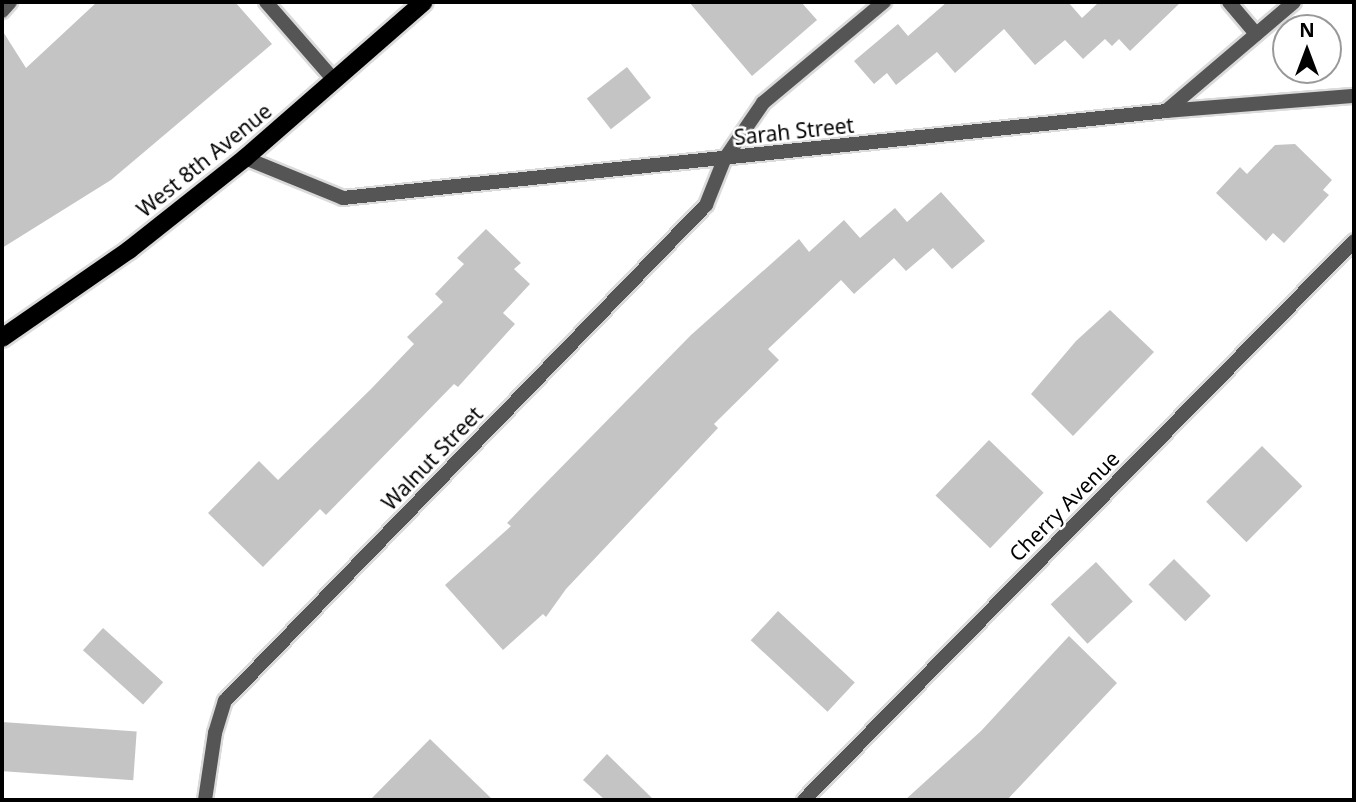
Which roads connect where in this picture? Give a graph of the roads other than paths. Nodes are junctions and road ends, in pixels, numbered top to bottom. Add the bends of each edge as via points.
1 (10, 2) edge
2 (266, 2) edge
3 (424, 2) edge
4 (884, 2) edge
5 (1229, 2) edge
6 (1294, 2) edge
7 (2, 11) edge
8 (1256, 34) junction
9 (334, 80) junction
10 (1354, 96) edge
11 (1166, 111) junction
12 (246, 158) junction
13 (724, 160) junction
14 (1354, 241) edge
15 (2, 338) edge
16 (205, 800) edge
17 (804, 800) edge

1 - 7 street
2 - 9 street
3 - 9 main road, West 8th Avenue
4 - 13 street, Walnut Street via 763,103
5 - 8 street
6 - 8 street
8 - 11 street
9 - 12 main road, West 8th Avenue
10 - 11 street, Sarah Street
11 - 13 street, Sarah Street
12 - 13 street, Sarah Street via 343,198
12 - 15 main road, West 8th Avenue via 130,250
13 - 16 street, Walnut Street via 706,205 225,701
14 - 17 street, Cherry Avenue

